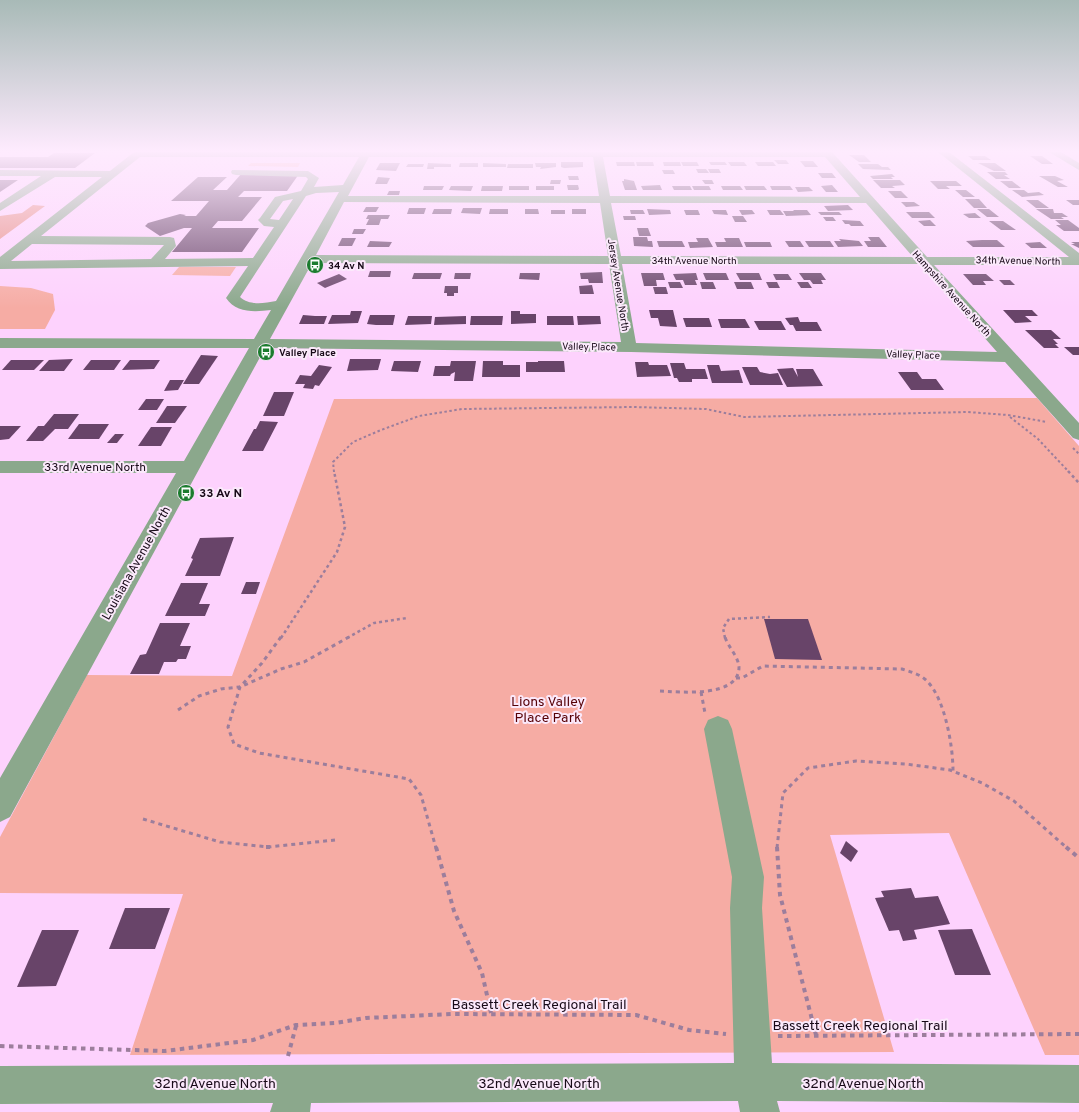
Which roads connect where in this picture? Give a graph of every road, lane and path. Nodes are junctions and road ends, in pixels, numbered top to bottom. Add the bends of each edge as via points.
1 (75, 204) edge
2 (275, 204) edge
3 (297, 204) edge
4 (339, 204) edge
5 (606, 204) edge
6 (872, 204) edge
7 (1008, 204) edge
8 (283, 224) junction
9 (30, 240) junction
10 (308, 259) junction
11 (922, 259) junction
12 (615, 260) junction
13 (1079, 260) edge
14 (258, 262) junction
15 (155, 263) junction
16 (0, 264) edge
17 (282, 305) junction
18 (0, 343) edge
19 (260, 343) junction
20 (629, 346) junction
21 (1009, 357) junction
22 (1008, 415) junction
23 (1050, 422) dead end
24 (1074, 439) edge
25 (1079, 454) edge
26 (0, 467) edge
27 (190, 467) junction
28 (1079, 482) edge
29 (770, 617) dead end
30 (407, 618) dead end
31 (736, 678) junction
32 (240, 687) junction
33 (660, 691) dead end
34 (701, 692) junction
35 (178, 710) dead end
36 (712, 722) joint
37 (953, 771) junction
38 (0, 807) edge
39 (143, 819) dead end
40 (335, 840) dead end
41 (1079, 858) edge
42 (491, 1013) junction
43 (296, 1026) junction
44 (1079, 1034) edge
45 (816, 1035) junction
46 (752, 1036) junction
47 (0, 1046) edge
48 (1079, 1084) edge
49 (0, 1085) edge
50 (293, 1097) edge
51 (757, 1097) edge

1 - 9 street
2 - 8 street via 264,220 268,223
3 - 8 street
4 - 10 street, Louisiana Avenue North
5 - 12 street, Jersey Avenue North
6 - 11 street, Hampshire Avenue North
7 - 13 street
8 - 14 street
9 - 15 street via 170,241 170,246
9 - 16 street
10 - 12 street, 34th Avenue North
10 - 17 street, Louisiana Avenue North
11 - 12 street, 34th Avenue North
11 - 13 street, 34th Avenue North
11 - 21 street, Hampshire Avenue North
12 - 20 street, Jersey Avenue North
14 - 15 street
14 - 17 street via 233,298 246,306
15 - 16 street
17 - 19 street, Louisiana Avenue North
18 - 19 street, Valley Place
19 - 20 street, Valley Place
19 - 27 street, Louisiana Avenue North
20 - 21 street, Valley Place
21 - 24 street, Hampshire Avenue North
22 - 23 path
22 - 28 path via 1030,430
22 - 32 path via 968,412 744,417 706,409 634,407 462,409 419,416 353,442 333,462 345,527 337,552 280,639
24 - 25 path
26 - 27 street, 33rd Avenue North
27 - 38 street, Louisiana Avenue North
29 - 31 path via 729,619 723,628 726,642 737,658 739,670
30 - 32 path via 374,623 304,662
31 - 34 path via 722,689
31 - 37 path via 742,678 763,666 788,665 902,669 920,676 929,683 948,724
32 - 35 path via 221,689 199,696
32 - 42 path via 228,727 234,744 259,753 409,779 421,795 454,911 482,973
33 - 34 path
34 - 36 path
36 - 46 street via 748,877 746,908
37 - 41 path via 982,783 1014,801
37 - 45 path via 906,764 856,761 808,768 783,793 777,847 780,896
39 - 40 path via 220,842 268,847
42 - 43 path, Bassett Creek Regional Trail via 366,1018
42 - 46 path, Bassett Creek Regional Trail via 636,1015 689,1030
43 - 47 path, Bassett Creek Regional Trail via 253,1040 165,1051
43 - 50 path via 287,1058
44 - 45 path, Bassett Creek Regional Trail
45 - 46 path, Bassett Creek Regional Trail
46 - 51 street
48 - 51 street, 32nd Avenue North
49 - 50 street, 32nd Avenue North
50 - 51 street, 32nd Avenue North

